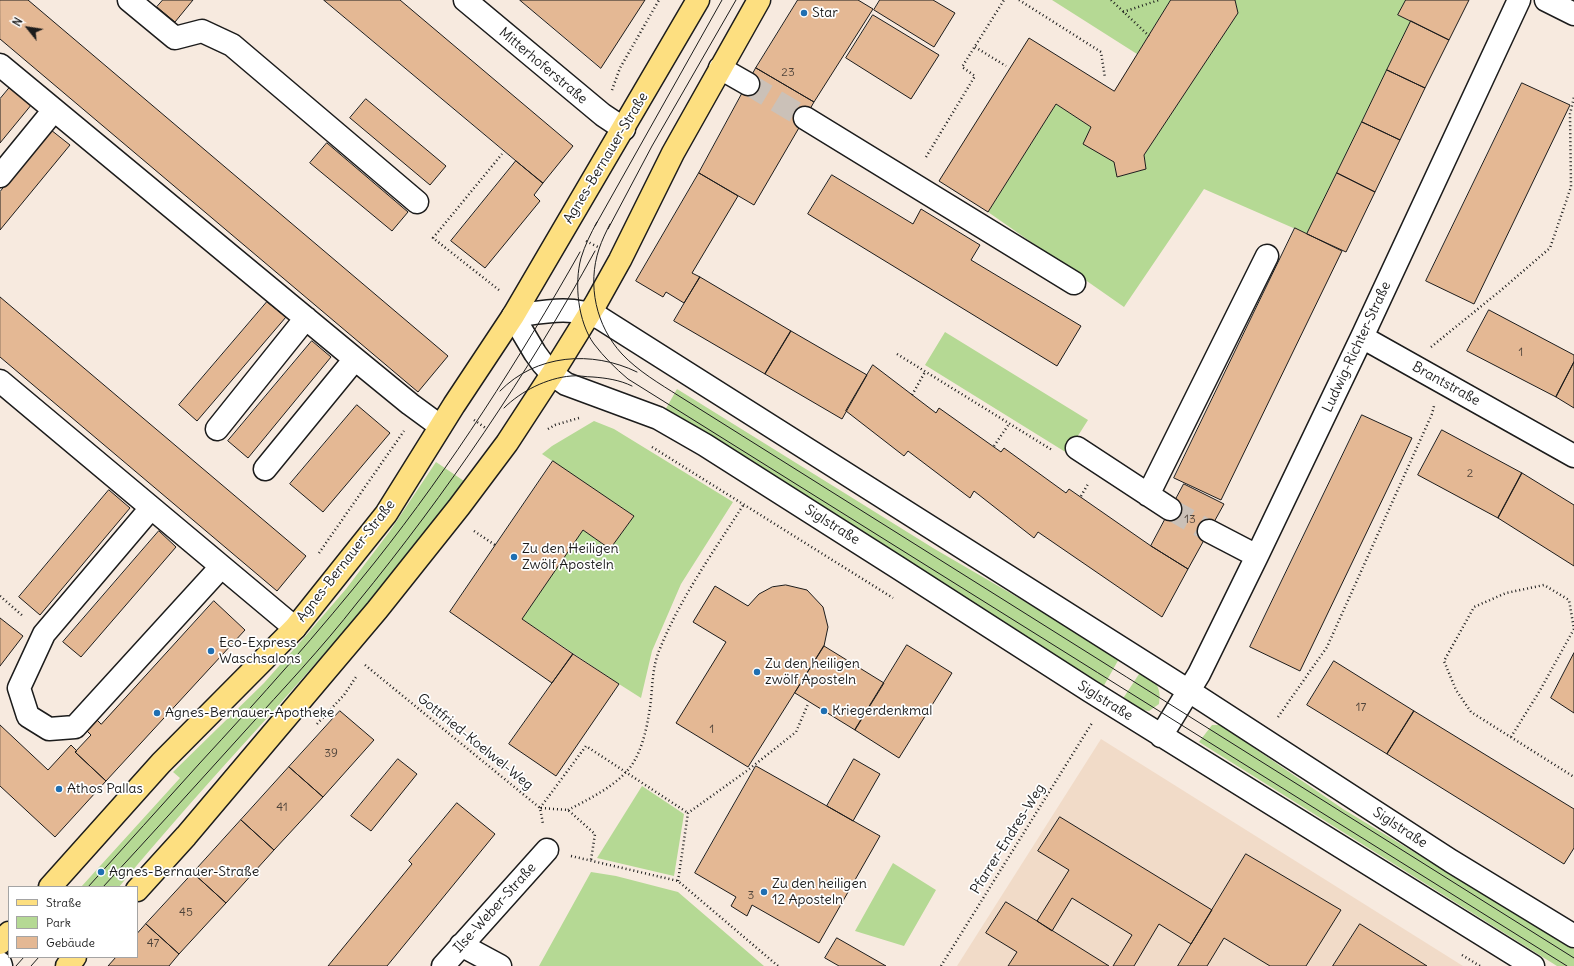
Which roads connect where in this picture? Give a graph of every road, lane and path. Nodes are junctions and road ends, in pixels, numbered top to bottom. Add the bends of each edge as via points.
1 (129, 0) edge
2 (465, 0) edge
3 (659, 0) edge
4 (698, 0) edge
5 (759, 0) edge
6 (1004, 0) edge
7 (1019, 0) edge
8 (1111, 0) edge
9 (1159, 0) edge
10 (1519, 0) edge
11 (1546, 0) edge
12 (1124, 12) junction
13 (1574, 14) edge
14 (1149, 36) dead end
15 (975, 46) junction
16 (1006, 66) dead end
17 (1, 67) edge
18 (720, 68) junction
19 (1105, 78) dead end
20 (748, 84) tunnel mouth
21 (1574, 97) edge
22 (54, 110) junction
23 (603, 115) junction
24 (805, 118) tunnel mouth
25 (624, 129) junction
26 (502, 154) dead end
27 (926, 157) dead end
28 (0, 176) edge
29 (416, 202) dead end
30 (564, 229) junction
31 (1267, 256) dead end
32 (620, 260) junction
33 (1074, 282) dead end
34 (501, 292) dead end
35 (590, 313) junction
36 (513, 316) junction
37 (306, 318) junction
38 (1362, 337) junction
39 (897, 354) dead end
40 (355, 359) junction
41 (1410, 364) junction
42 (925, 372) junction
43 (552, 374) junction
44 (1440, 380) junction
45 (0, 381) edge
46 (912, 394) dead end
47 (454, 406) junction
48 (418, 410) junction
49 (581, 417) dead end
50 (1009, 424) junction
51 (440, 426) junction
52 (217, 429) dead end
53 (546, 430) dead end
54 (507, 443) junction
55 (650, 446) dead end
56 (994, 446) dead end
57 (1077, 448) dead end
58 (1054, 452) dead end
59 (1574, 456) edge
60 (266, 469) dead end
61 (1148, 495) junction
62 (744, 504) junction
63 (151, 508) junction
64 (1170, 509) tunnel mouth
65 (474, 531) dead end
66 (1209, 531) tunnel mouth
67 (495, 544) dead end
68 (317, 556) dead end
69 (1257, 556) junction
70 (222, 567) junction
71 (0, 596) edge
72 (898, 601) dead end
73 (295, 628) junction
74 (44, 634) junction
75 (365, 665) dead end
76 (1188, 691) junction
77 (808, 704) dead end
78 (1086, 719) dead end
79 (1161, 736) junction
80 (1511, 737) junction
81 (1262, 738) junction
82 (627, 772) junction
83 (1574, 777) edge
84 (540, 808) junction
85 (568, 810) junction
86 (688, 814) junction
87 (547, 850) junction
88 (591, 860) junction
89 (678, 881) junction
90 (51, 886) edge
91 (138, 889) edge
92 (8, 934) edge
93 (1574, 936) edge
94 (0, 943) edge
95 (461, 945) junction
96 (1460, 953) dead end
97 (74, 958) edge
98 (0, 963) edge
99 (2, 966) edge
100 (67, 966) edge
101 (443, 966) edge
102 (500, 966) edge
103 (778, 966) edge
104 (941, 966) edge
105 (1480, 966) edge
106 (1533, 966) edge

1 - 29 street via 174,38 202,31 232,45
2 - 23 street, Mitterhoferstraße
3 - 23 path via 620,68
4 - 25 main road, Agnes-Bernauer-Straße
5 - 18 main road
6 - 15 path
7 - 19 path via 1101,52
8 - 12 path
9 - 12 path
10 - 38 street, Ludwig-Richter-Straße
11 - 13 street
12 - 14 path
15 - 16 path
15 - 27 path via 962,67 975,76
17 - 22 street
18 - 20 street
18 - 32 main road via 673,153
21 - 41 path via 1570,114 1571,187 1550,248
22 - 28 street
22 - 37 street
23 - 25 street, Mitterhoferstraße
24 - 33 street
25 - 30 main road, Agnes-Bernauer-Straße
26 - 34 path via 433,238
30 - 32 path
30 - 36 main road, Agnes-Bernauer-Straße
31 - 61 street
32 - 35 main road
35 - 36 street via 561,310
35 - 43 main road
35 - 76 street, Siglstraße
36 - 43 street, Siglstraße via 535,354
36 - 47 main road, Agnes-Bernauer-Straße
37 - 40 street
37 - 52 street
38 - 41 street, Brantstraße
38 - 69 street, Ludwig-Richter-Straße
39 - 42 path
40 - 48 street
40 - 60 street
41 - 44 street, Brantstraße
42 - 46 path
42 - 50 path
43 - 54 main road
43 - 79 street, Siglstraße via 566,384 658,418 705,445
44 - 59 street, Brantstraße
44 - 81 path via 1432,414 1327,647
45 - 63 street
47 - 51 main road, Agnes-Bernauer-Straße
47 - 54 path
48 - 51 street
48 - 68 path
49 - 53 path via 555,424
50 - 56 path
50 - 58 path
51 - 73 main road, Agnes-Bernauer-Straße via 386,514
54 - 91 main road via 377,610 186,836
55 - 62 path
57 - 61 street
61 - 64 street
62 - 72 path
62 - 82 path via 691,586 659,652 652,676 650,714 641,748
63 - 70 street
63 - 74 street
65 - 67 path
66 - 69 street
69 - 76 street, Ludwig-Richter-Straße via 1199,674
70 - 73 street
70 - 74 street via 75,727 49,728 28,716 19,688
71 - 74 path
73 - 90 main road, Agnes-Bernauer-Straße via 161,764
75 - 84 path, Gottfried-Koelwel-Weg
76 - 79 street
76 - 81 street, Siglstraße
77 - 86 path via 796,732
78 - 104 path, Pfarrer-Endres-Weg via 1092,723
79 - 106 street, Siglstraße
80 - 80 path via 1471,712 1456,690 1444,661 1474,607 1506,593 1544,585 1569,600 1574,629
80 - 83 path
81 - 93 street, Siglstraße via 1451,861
82 - 84 path via 586,746
82 - 85 path via 599,793
82 - 86 path
84 - 85 path
84 - 87 path, Gottfried-Koelwel-Weg
85 - 88 path via 595,834
86 - 89 path
87 - 88 path
87 - 95 street, Ilse-Weber-Straße
88 - 89 path
89 - 103 path
92 - 94 main road
95 - 101 street, Ilse-Weber-Straße
95 - 102 street
96 - 105 path
97 - 100 main road
98 - 99 street

